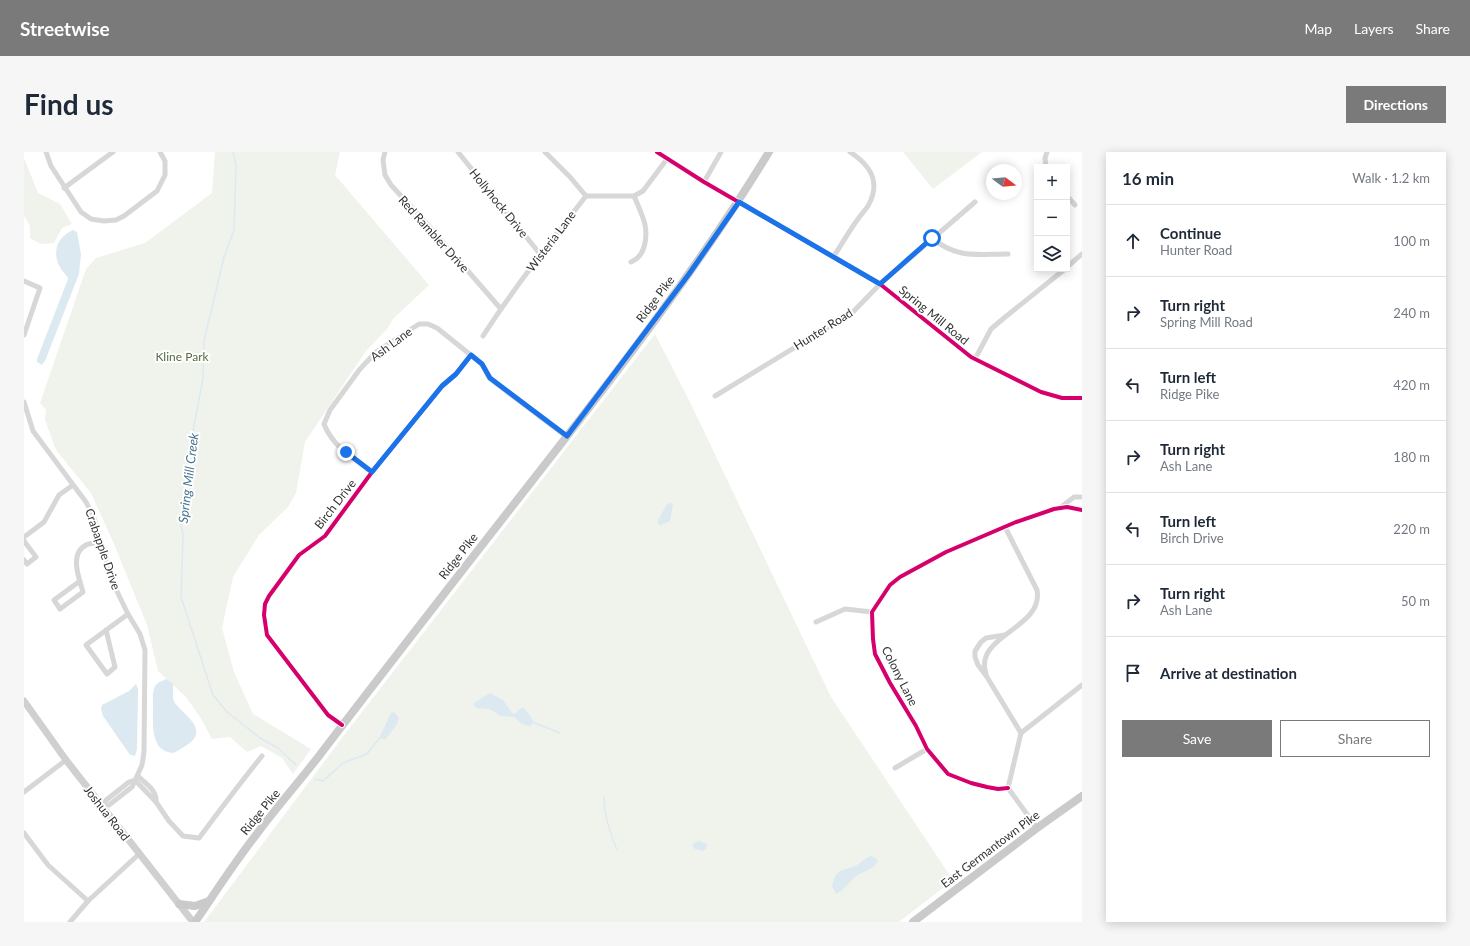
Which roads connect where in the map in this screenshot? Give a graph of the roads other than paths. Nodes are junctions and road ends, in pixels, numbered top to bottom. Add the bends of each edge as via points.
1 (46, 152) edge
2 (113, 152) edge
3 (160, 152) edge
4 (385, 152) edge
5 (458, 152) edge
6 (545, 152) edge
7 (657, 152) edge
8 (721, 152) edge
9 (769, 152) edge
10 (850, 152) edge
11 (1047, 152) edge
12 (667, 159) junction
13 (1046, 164) edge
14 (704, 182) junction
15 (64, 188) junction
16 (586, 196) junction
17 (634, 196) junction
18 (1070, 199) edge
19 (739, 202) junction
20 (974, 202) dead end
21 (1075, 205) dead end
22 (932, 238) junction
23 (540, 254) junction
24 (1008, 254) dead end
25 (1082, 254) edge
26 (834, 256) junction
27 (631, 262) dead end
28 (1070, 264) edge
29 (1061, 272) edge
30 (24, 281) edge
31 (880, 284) junction
32 (500, 309) junction
33 (24, 335) edge
34 (483, 336) dead end
35 (471, 355) junction
36 (975, 359) junction
37 (714, 396) dead end
38 (1082, 398) edge
39 (24, 403) edge
40 (567, 436) junction
41 (372, 472) junction
42 (73, 485) junction
43 (1082, 497) edge
44 (1060, 507) junction
45 (1082, 510) edge
46 (1004, 527) junction
47 (24, 537) edge
48 (24, 541) edge
49 (102, 542) junction
50 (24, 560) edge
51 (80, 581) junction
52 (872, 612) junction
53 (128, 614) junction
54 (816, 622) dead end
55 (106, 630) junction
56 (1005, 635) junction
57 (987, 677) junction
58 (1082, 685) edge
59 (24, 701) edge
60 (342, 725) junction
61 (1021, 733) junction
62 (927, 749) junction
63 (262, 756) dead end
64 (66, 760) junction
65 (895, 768) dead end
66 (136, 778) junction
67 (1008, 788) junction
68 (24, 792) edge
69 (1082, 796) edge
70 (102, 805) junction
71 (1037, 828) junction
72 (24, 833) edge
73 (139, 854) junction
74 (88, 901) junction
75 (209, 901) junction
76 (179, 904) junction
77 (70, 922) edge
78 (194, 922) edge
79 (913, 922) edge

1 - 15 street
2 - 15 street
3 - 15 street via 165,175 157,191 116,220 91,219 81,212
4 - 32 street, Red Rambler Drive via 385,175 391,185
5 - 23 street, Hollyhock Drive
6 - 16 street
7 - 12 street, Spring Mill Road
8 - 14 street
9 - 19 main road, Ridge Pike
10 - 26 street via 868,167 874,184 873,194
11 - 13 street
12 - 14 street, Spring Mill Road
12 - 17 street via 644,191
14 - 19 street, Spring Mill Road
16 - 17 street
16 - 23 street, Wisteria Lane
17 - 27 street via 647,231 644,250 637,260
18 - 21 street
19 - 26 street, Spring Mill Road
19 - 40 main road, Ridge Pike via 689,274
20 - 22 street, Hunter Road
22 - 24 street via 940,245 962,254
22 - 31 street, Hunter Road
23 - 32 street, Wisteria Lane
25 - 28 street
26 - 31 street, Spring Mill Road
29 - 36 street via 991,329
30 - 33 street via 40,288
31 - 36 street, Spring Mill Road
31 - 37 street, Hunter Road via 853,312
32 - 34 street, Wisteria Lane
35 - 40 street, Ash Lane via 482,364 490,378
35 - 41 street, Birch Drive via 456,374 442,386
35 - 41 street, Ash Lane via 437,328 419,324 376,352 360,369 330,410 324,424 334,443
36 - 38 street, Spring Mill Road via 1041,392 1062,398
39 - 42 street, Crabapple Drive via 33,430
40 - 60 main road, Ridge Pike
41 - 60 street, Birch Drive via 325,536 299,555 265,604 267,635 328,716
42 - 47 street via 59,495 44,522
42 - 49 street, Crabapple Drive via 86,502
43 - 44 street via 1074,497
44 - 45 street
44 - 46 street
46 - 52 street via 946,552 900,578 890,585
46 - 56 street via 1037,590 1038,597 1035,609
48 - 50 street via 36,557 27,564
49 - 51 street via 86,545 79,551 76,559
49 - 53 street, Crabapple Drive via 111,579
51 - 51 street via 83,592 60,609 54,600
52 - 54 street via 845,609
52 - 62 street, Colony Lane via 875,654
53 - 55 street
53 - 66 street, Crabapple Drive via 140,634 145,650 144,752
55 - 55 street via 86,645 107,674 115,667
56 - 57 street via 996,642 986,657 984,663
56 - 57 street via 986,638 975,651 978,665
57 - 61 street
58 - 61 street
59 - 64 main road, Joshua Road
60 - 75 main road, Ridge Pike via 292,792 257,833
61 - 67 street
62 - 65 street
62 - 67 street, Colony Lane via 948,774 987,787
63 - 66 street via 199,838 183,836 169,822 149,790
64 - 68 street
64 - 70 main road, Joshua Road
66 - 70 street, Crabapple Drive via 132,787 109,805
67 - 71 street
69 - 71 main road, East Germantown Pike
70 - 73 main road, Joshua Road
71 - 79 main road, East Germantown Pike
72 - 74 street via 48,866
73 - 74 street
73 - 76 main road, Joshua Road
74 - 77 street
75 - 76 main road via 196,906
75 - 78 main road, Ridge Pike
76 - 78 main road, Joshua Road

